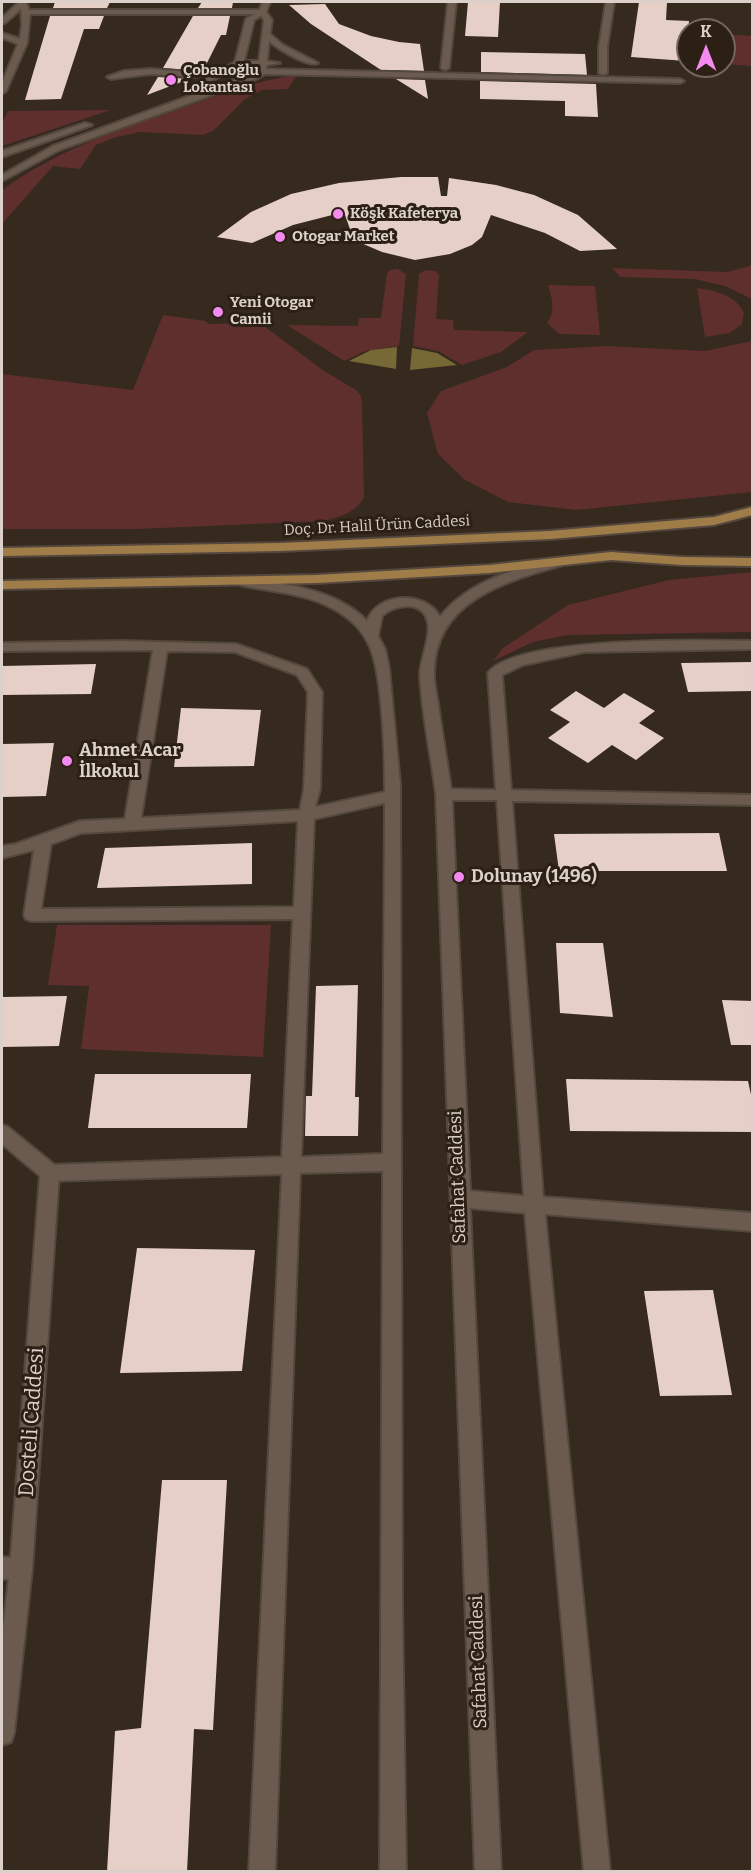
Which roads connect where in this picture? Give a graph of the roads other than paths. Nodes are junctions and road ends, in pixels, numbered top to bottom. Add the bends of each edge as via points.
1 (22, 2) edge
2 (267, 2) edge
3 (452, 2) edge
4 (610, 2) edge
5 (26, 12) junction
6 (262, 12) junction
7 (4, 20) edge
8 (266, 34) junction
9 (2, 35) edge
10 (23, 43) junction
11 (314, 63) junction
12 (236, 66) junction
13 (262, 67) junction
14 (445, 68) junction
15 (603, 73) junction
16 (216, 76) junction
17 (111, 77) dead end
18 (187, 89) dead end
19 (2, 92) edge
20 (102, 120) dead end
21 (2, 154) edge
22 (2, 178) edge
23 (753, 511) edge
24 (2, 552) edge
25 (561, 561) junction
26 (753, 562) edge
27 (245, 582) junction
28 (2, 585) edge
29 (371, 636) junction
30 (432, 642) junction
31 (753, 645) edge
32 (161, 646) junction
33 (2, 647) edge
34 (444, 794) junction
35 (505, 794) junction
36 (393, 796) junction
37 (753, 800) edge
38 (306, 815) junction
39 (132, 824) junction
40 (44, 839) junction
41 (2, 852) edge
42 (302, 913) junction
43 (2, 1133) edge
44 (392, 1162) junction
45 (292, 1164) junction
46 (50, 1173) junction
47 (459, 1199) junction
48 (534, 1204) junction
49 (753, 1222) edge
50 (11, 1569) edge
51 (2, 1733) edge
52 (262, 1872) edge
53 (393, 1872) edge
54 (488, 1872) edge
55 (597, 1872) edge

1 - 5 street
1 - 7 street
2 - 6 street
3 - 14 street
4 - 15 street
5 - 6 street
5 - 10 street
6 - 8 street via 268,20
6 - 12 street via 250,19
8 - 11 street via 280,47
8 - 13 street
9 - 10 street
10 - 19 street
11 - 13 street
11 - 14 street
12 - 13 street
12 - 16 street
13 - 15 street via 680,81 673,75
13 - 22 street via 253,77 56,148
14 - 15 street
16 - 17 street via 147,70
16 - 18 street
20 - 21 street
23 - 24 main road, Doç. Dr. Halil Ürün Caddesi via 714,521 550,535 280,547
25 - 26 main road via 611,556
25 - 27 main road via 417,574
25 - 30 street, Safahat Caddesi via 477,590 445,618
27 - 28 main road
27 - 29 street via 321,598 344,609
29 - 30 street via 377,614 401,602 429,610 434,619
29 - 36 street via 383,677
30 - 34 street, Safahat Caddesi via 427,674
31 - 35 street via 584,648 519,660 495,673
32 - 33 street
32 - 38 street via 236,648 302,672 315,692 312,789
32 - 39 street
34 - 35 street
34 - 47 street, Safahat Caddesi
35 - 37 street
35 - 48 street
36 - 38 street
36 - 44 street
38 - 39 street
38 - 42 street
39 - 40 street via 80,827
40 - 41 street
40 - 42 street via 32,915
42 - 45 street
43 - 46 street
44 - 45 street
44 - 53 street
45 - 46 street
45 - 52 street
46 - 50 street, Dosteli Caddesi
47 - 48 street
47 - 54 street, Safahat Caddesi
48 - 49 street
48 - 55 street
50 - 51 street, Dosteli Caddesi

